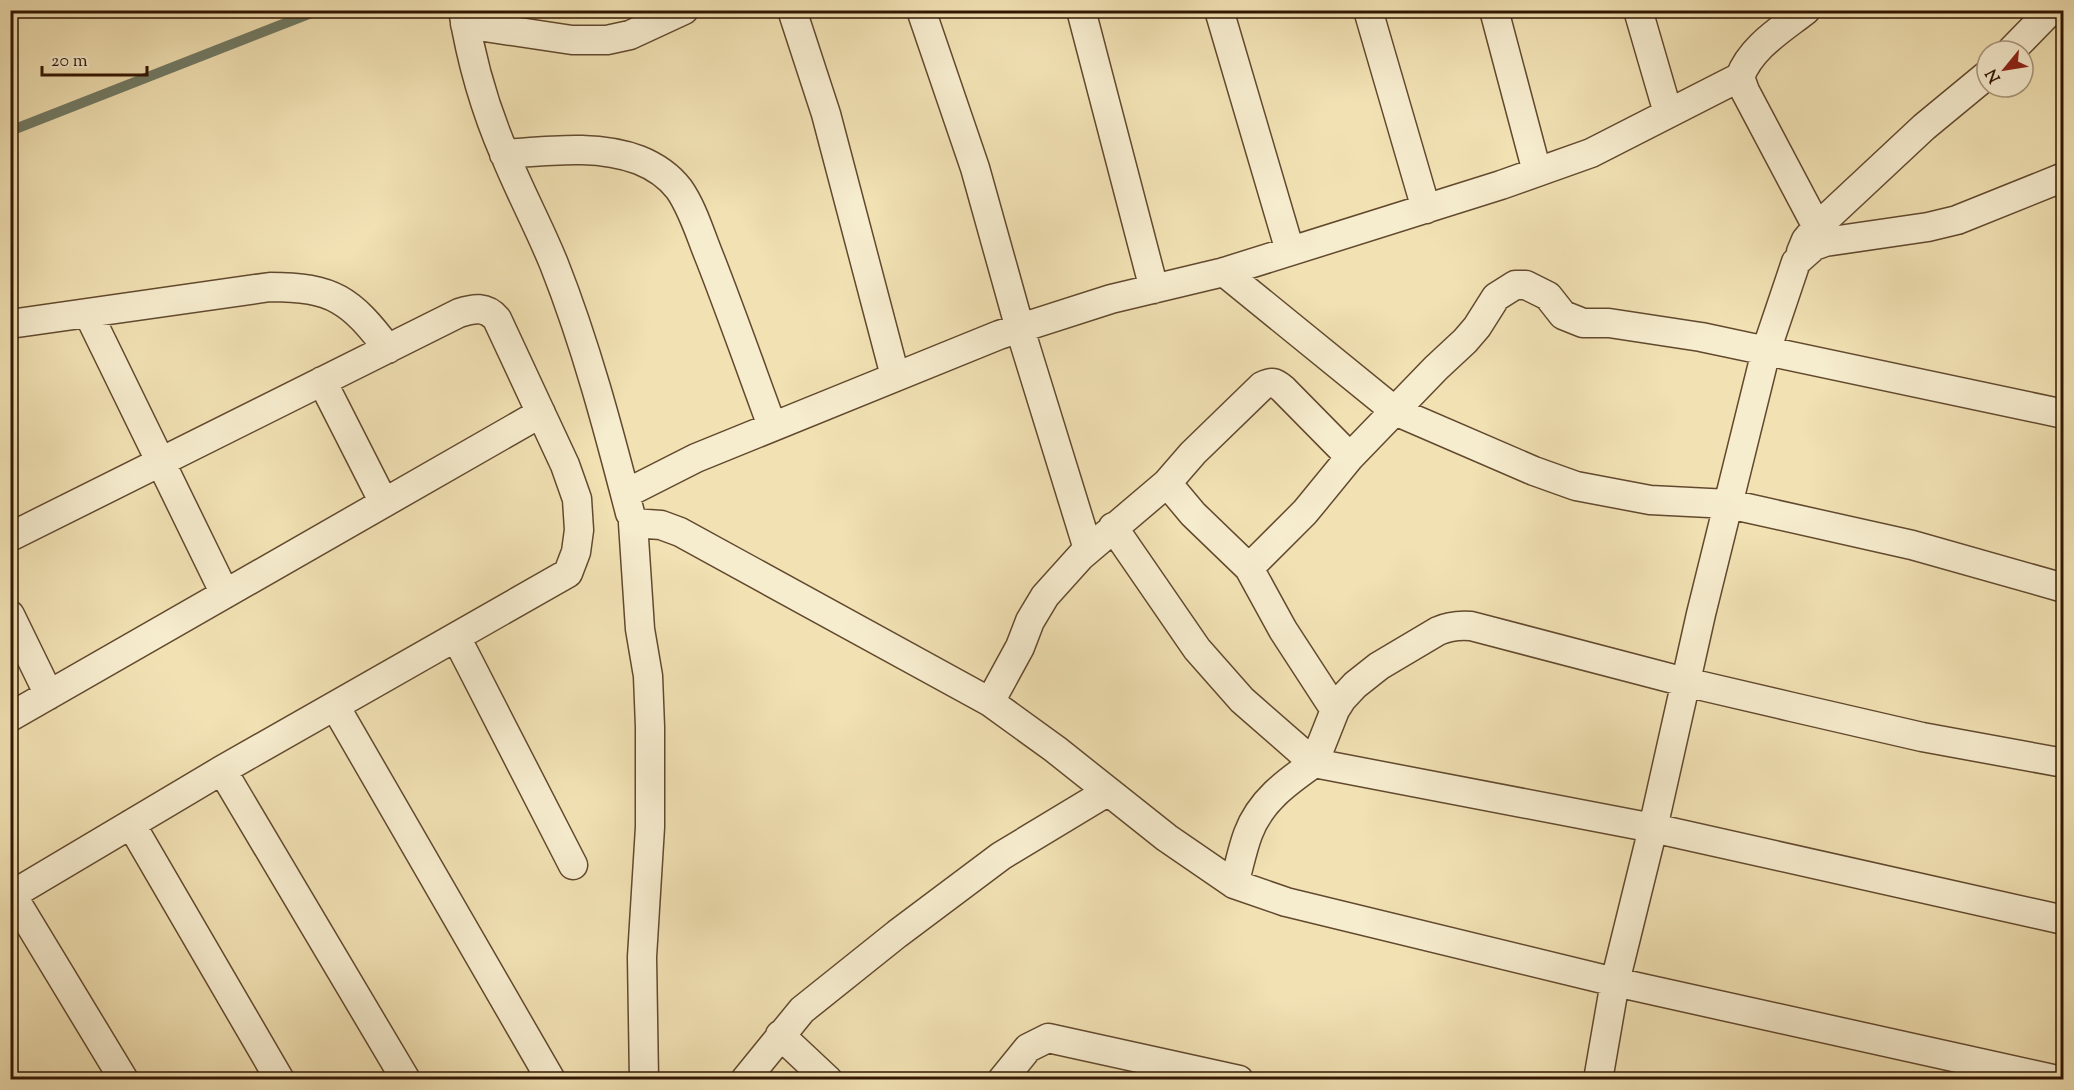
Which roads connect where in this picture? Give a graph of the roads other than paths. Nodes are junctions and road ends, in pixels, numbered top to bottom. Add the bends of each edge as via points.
1 (684, 10) edge
2 (792, 10) edge
3 (921, 10) edge
4 (1081, 10) edge
5 (1220, 10) edge
6 (1368, 10) edge
7 (1494, 10) edge
8 (1638, 10) edge
9 (1806, 10) edge
10 (2051, 10) edge
11 (464, 17) edge
12 (1774, 21) edge
13 (2023, 39) edge
14 (1740, 77) junction
15 (1975, 85) edge
16 (1668, 113) junction
17 (504, 154) junction
18 (1537, 172) junction
19 (2064, 177) edge
20 (1426, 209) junction
21 (1817, 227) junction
22 (1290, 251) junction
23 (1796, 262) junction
24 (1224, 272) junction
25 (1154, 289) junction
26 (88, 313) junction
27 (10, 324) edge
28 (1020, 329) junction
29 (388, 349) junction
30 (1766, 351) junction
31 (895, 376) junction
32 (322, 381) junction
33 (1395, 411) junction
34 (541, 413) junction
35 (2064, 414) edge
36 (772, 426) junction
37 (1350, 457) junction
38 (159, 463) junction
39 (1167, 483) junction
40 (626, 494) junction
41 (384, 503) junction
42 (1729, 504) junction
43 (633, 523) junction
44 (1113, 528) junction
45 (10, 537) edge
46 (1088, 549) junction
47 (1248, 568) junction
48 (2064, 588) edge
49 (225, 594) junction
50 (10, 615) edge
51 (456, 637) junction
52 (1685, 682) junction
53 (49, 695) junction
54 (990, 702) junction
55 (335, 706) junction
56 (1335, 710) junction
57 (10, 717) edge
58 (1314, 763) junction
59 (2064, 764) edge
60 (222, 770) junction
61 (1107, 792) junction
62 (131, 824) junction
63 (1653, 828) junction
64 (573, 864) dead end
65 (1234, 884) junction
66 (11, 895) edge
67 (2064, 920) edge
68 (1615, 982) junction
69 (780, 1035) junction
70 (124, 1080) edge
71 (280, 1080) edge
72 (406, 1080) edge
73 (551, 1080) edge
74 (644, 1080) edge
75 (745, 1080) edge
76 (828, 1080) edge
77 (1002, 1080) edge
78 (1239, 1080) edge
79 (1598, 1080) edge
80 (2057, 1080) edge

1 - 11 street via 630,35 607,40 572,40
2 - 31 street via 826,114
3 - 28 street via 975,168
4 - 25 street
5 - 22 street
6 - 20 street
7 - 18 street
8 - 16 street
9 - 12 street
10 - 13 street
11 - 17 street via 479,84
12 - 14 street
14 - 16 street
14 - 21 street
15 - 21 street
16 - 18 street via 1591,153
17 - 36 street via 579,150 616,154 654,167 679,189 690,208
17 - 40 street via 567,298
18 - 20 street
19 - 23 street via 1957,220 1825,242
20 - 22 street
21 - 23 street
22 - 24 street
23 - 30 street
24 - 25 street
24 - 33 street
25 - 28 street
26 - 27 street
26 - 29 street via 292,287 338,298 367,321
26 - 38 street
28 - 31 street
28 - 46 street
29 - 32 street
29 - 34 street via 459,313 484,310 497,320
30 - 33 street via 1573,320 1563,315 1548,296 1526,285 1515,285 1496,297 1465,341
30 - 35 street
30 - 42 street
31 - 36 street
32 - 38 street
32 - 41 street
33 - 37 street
33 - 42 street via 1576,486 1650,500
34 - 41 street
34 - 51 street via 577,499 579,530 573,563 568,573
36 - 40 street via 696,458
37 - 39 street via 1284,388 1270,382 1193,453
37 - 47 street via 1305,512
38 - 45 street
38 - 49 street
39 - 44 street
39 - 47 street
40 - 43 street
41 - 49 street
42 - 48 street via 1912,545
42 - 52 street
43 - 54 street via 661,525 680,532
43 - 74 street via 650,727 650,827 642,957
44 - 46 street
44 - 58 street via 1197,649 1242,700
46 - 54 street via 1045,596
47 - 56 street
49 - 53 street
50 - 53 street
51 - 55 street
51 - 64 street
52 - 56 street via 1460,625 1438,631 1379,666 1355,685
52 - 59 street via 1922,737
52 - 63 street
53 - 57 street
54 - 61 street
55 - 60 street
55 - 73 street
56 - 58 street
58 - 63 street
58 - 65 street via 1268,799 1258,814 1248,833
60 - 62 street
60 - 72 street
61 - 65 street
61 - 69 street via 1001,856 802,1010
62 - 66 street
62 - 71 street
63 - 67 street
63 - 68 street
65 - 68 street via 1286,902
66 - 70 street
68 - 79 street
68 - 80 street
69 - 75 street
69 - 76 street
77 - 78 street via 1028,1048 1048,1038

